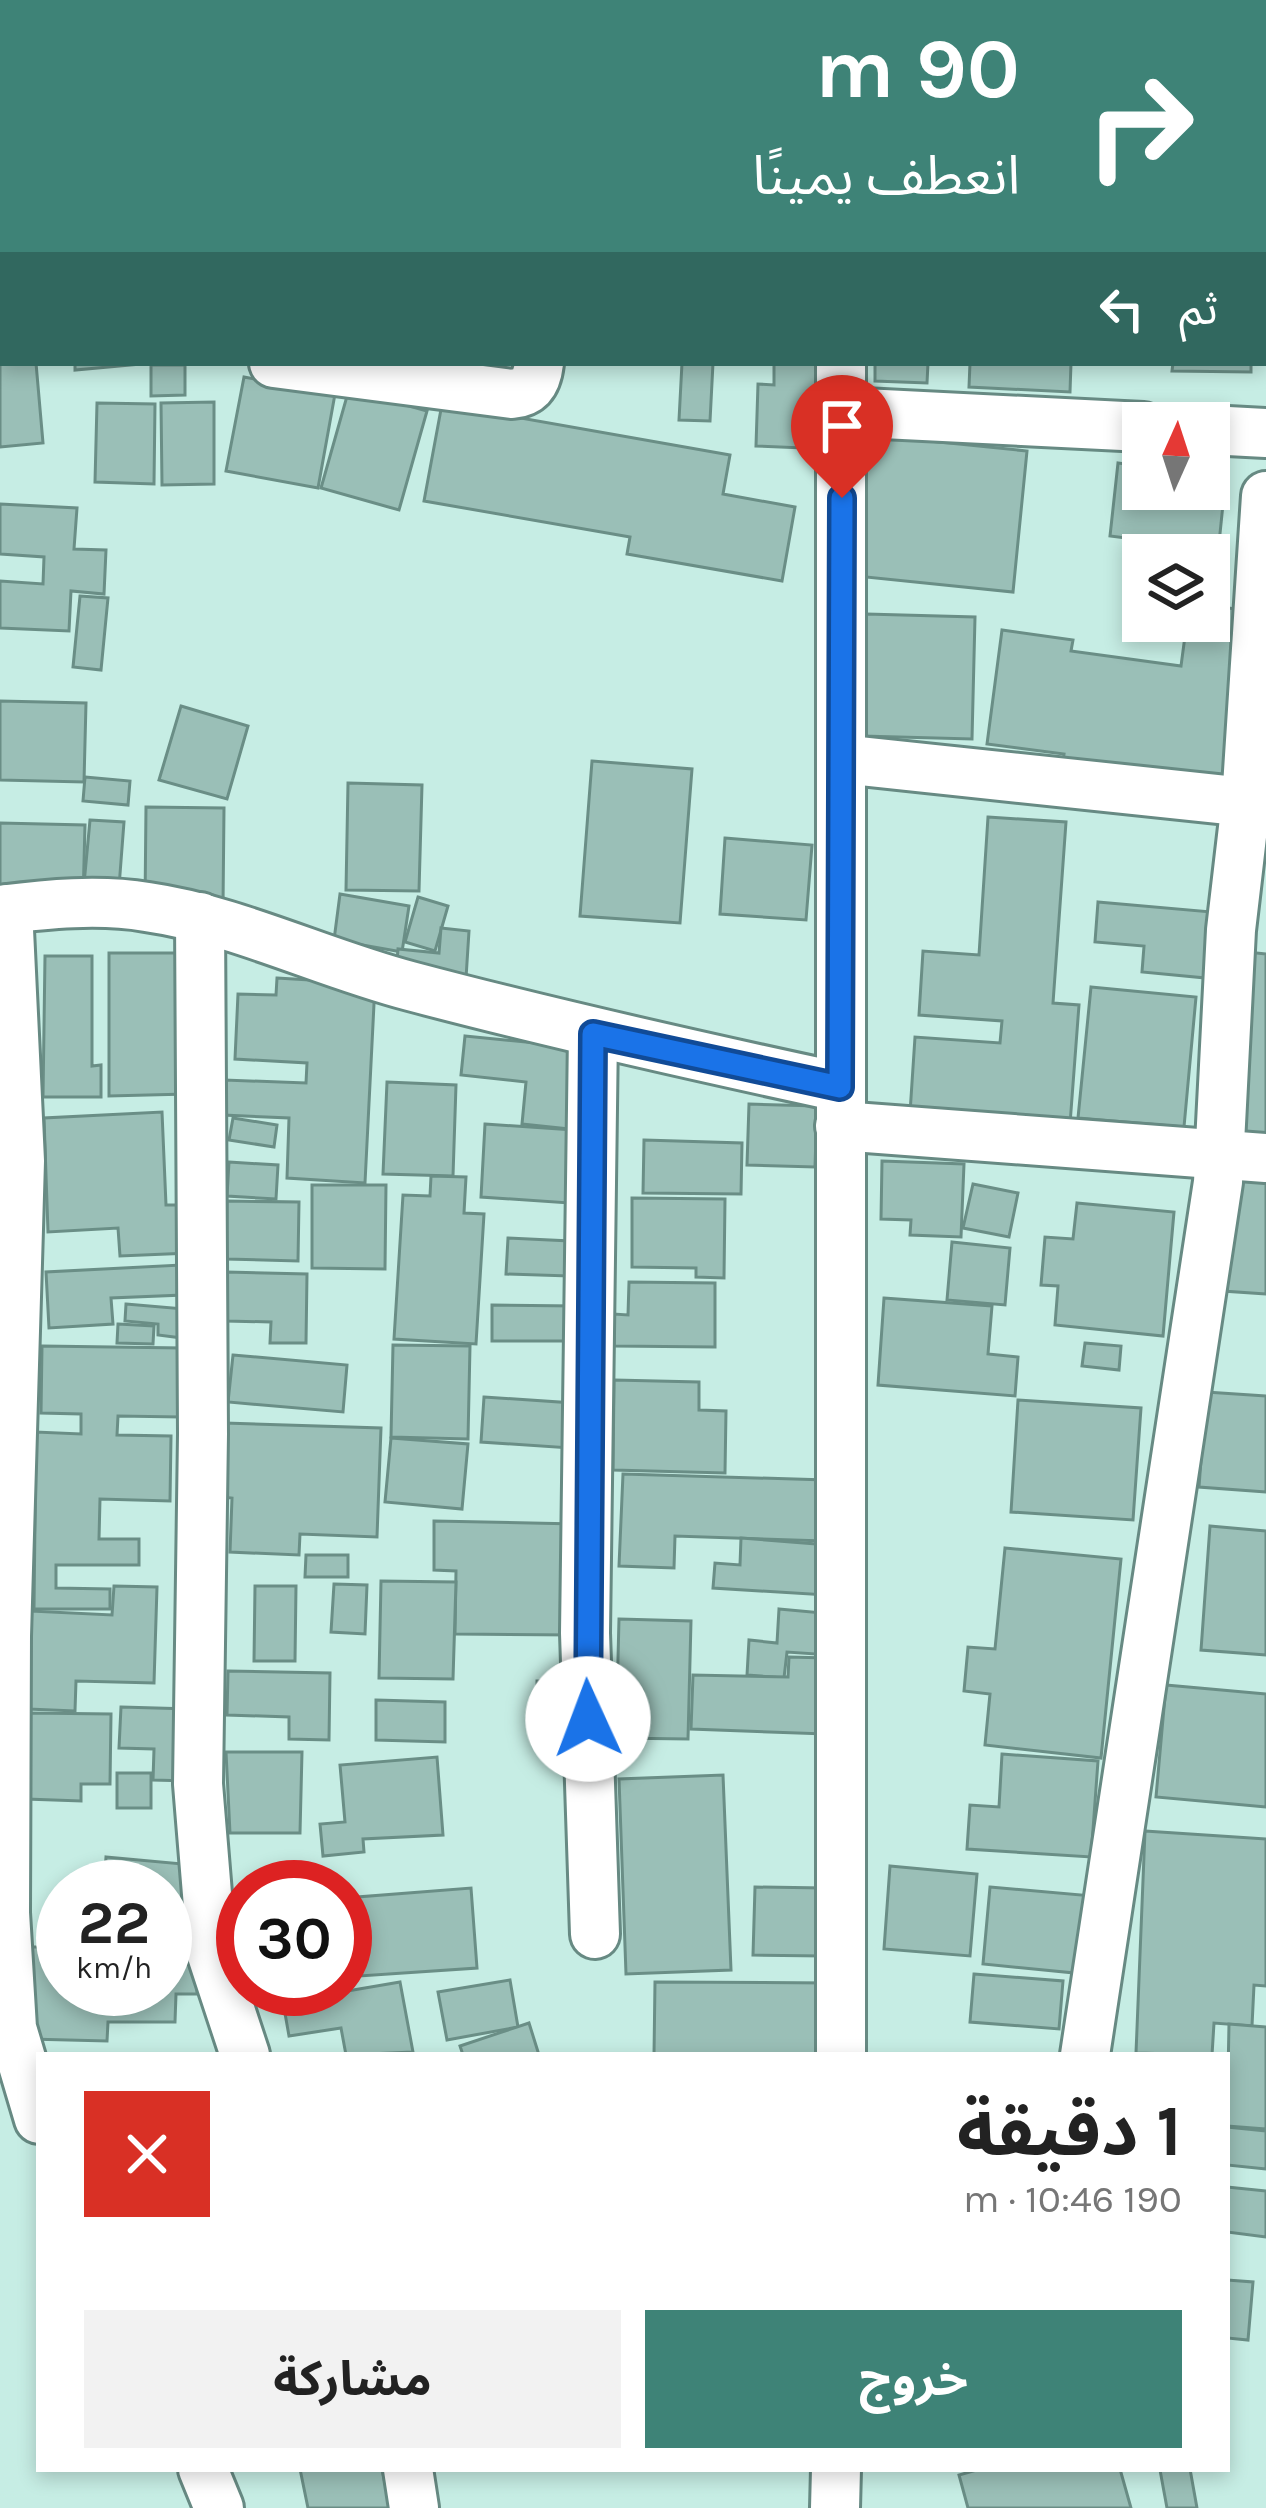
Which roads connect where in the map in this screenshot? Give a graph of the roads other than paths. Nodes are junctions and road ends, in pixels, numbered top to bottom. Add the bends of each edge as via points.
1 (297, 366) edge
2 (539, 366) edge
3 (841, 366) edge
4 (843, 412) junction
5 (1122, 426) edge
6 (1230, 431) edge
7 (1266, 434) edge
8 (1266, 496) edge
9 (842, 758) junction
10 (1246, 802) junction
11 (4, 910) edge
12 (200, 917) junction
13 (593, 1034) junction
14 (840, 1106) junction
15 (1243, 1156) edge
16 (595, 1934) dead end
17 (243, 2052) edge
18 (841, 2052) edge
19 (1086, 2052) edge
20 (36, 2109) edge
21 (204, 2472) edge
22 (408, 2472) edge
23 (836, 2472) edge
24 (219, 2508) edge
25 (414, 2508) edge
26 (835, 2508) edge

1 - 2 street via 512,394 536,382
3 - 4 street
4 - 5 street
4 - 9 street
6 - 7 street
8 - 10 street
9 - 10 street
9 - 14 street
10 - 15 street via 1231,930
11 - 12 street via 142,906
11 - 20 street via 20,1161 5,1913 12,2028
12 - 13 street via 403,984
12 - 17 street via 199,1784 212,1955
13 - 14 street
13 - 16 street via 585,1633
14 - 15 street
14 - 18 street
15 - 19 street
21 - 24 street
22 - 25 street
23 - 26 street

